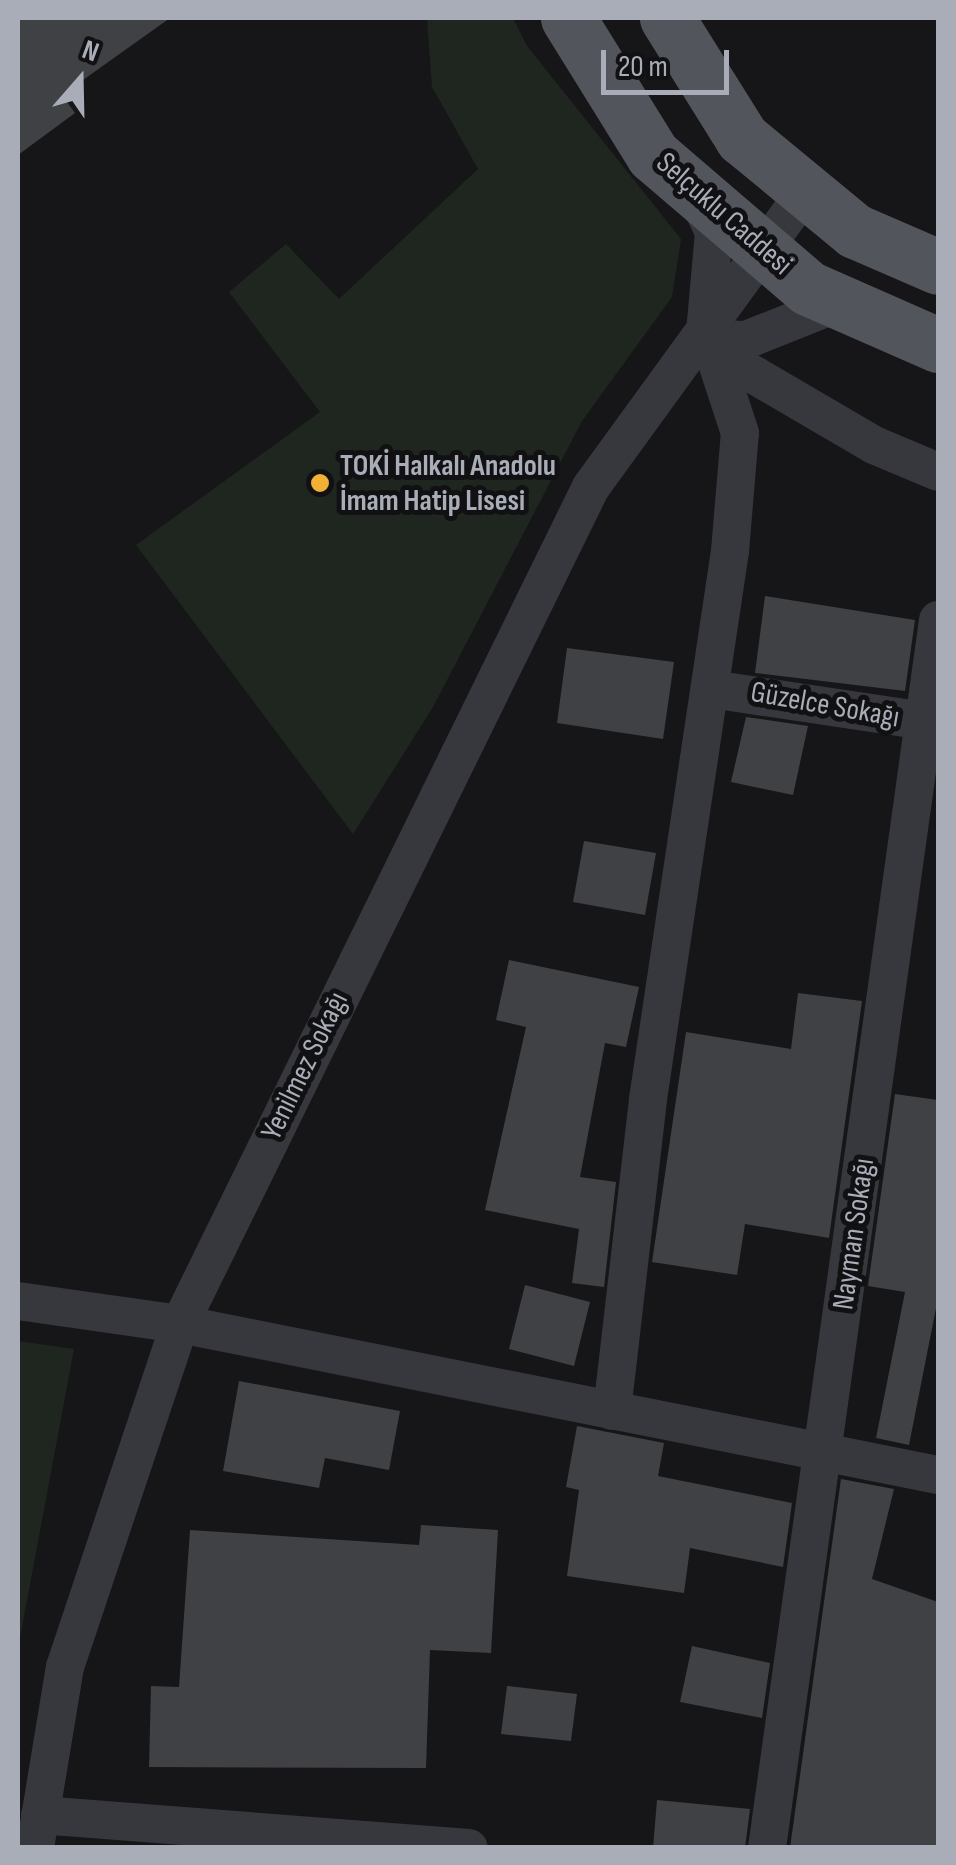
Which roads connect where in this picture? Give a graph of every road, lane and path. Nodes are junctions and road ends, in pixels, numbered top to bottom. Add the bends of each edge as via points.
1 (568, 18) edge
2 (667, 18) edge
3 (694, 190) junction
4 (806, 191) junction
5 (765, 251) junction
6 (938, 267) edge
7 (841, 302) junction
8 (706, 344) junction
9 (938, 345) edge
10 (938, 472) edge
11 (938, 620) edge
12 (711, 689) junction
13 (932, 722) edge
14 (18, 1301) edge
15 (180, 1324) junction
16 (612, 1411) junction
17 (824, 1450) junction
18 (938, 1475) edge
19 (38, 1831) edge
20 (469, 1848) edge
21 (767, 1848) edge

1 - 3 main road, Selçuklu Caddesi via 653,155
2 - 4 main road via 742,138
3 - 5 main road, Selçuklu Caddesi
3 - 8 street via 714,232
4 - 5 street, Yenilmez Sokağı
4 - 6 main road via 856,232
5 - 7 main road, Selçuklu Caddesi via 808,288
5 - 8 street, Yenilmez Sokağı
7 - 8 street via 746,340
7 - 9 main road, Selçuklu Caddesi
8 - 10 street via 874,445
8 - 12 street via 740,433
8 - 15 street, Yenilmez Sokağı via 591,487 572,522
11 - 13 street, Nayman Sokağı
12 - 13 street, Güzelce Sokağı
12 - 16 street via 648,1099
13 - 17 street, Nayman Sokağı
14 - 15 street
15 - 16 street
15 - 19 street, Yenilmez Sokağı via 65,1667
16 - 17 street
17 - 18 street
17 - 21 street, Nayman Sokağı
19 - 20 street

